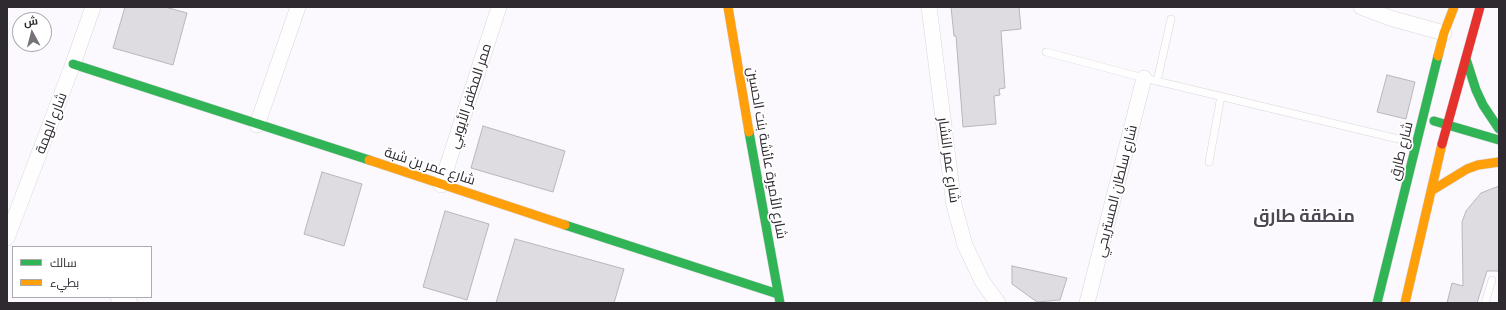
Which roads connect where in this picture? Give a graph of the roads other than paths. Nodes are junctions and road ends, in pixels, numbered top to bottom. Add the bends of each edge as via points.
1 (93, 7) edge
2 (298, 7) edge
3 (499, 7) edge
4 (728, 7) edge
5 (929, 7) edge
6 (1361, 7) edge
7 (1454, 7) edge
8 (1480, 7) edge
9 (1170, 19) dead end
10 (1444, 33) junction
11 (1046, 52) dead end
12 (1466, 59) junction
13 (73, 64) junction
14 (1150, 79) junction
15 (1221, 96) junction
16 (1423, 118) junction
17 (257, 125) junction
18 (1447, 125) junction
19 (1499, 129) edge
20 (1499, 140) edge
21 (1417, 144) junction
22 (1209, 162) dead end
23 (1499, 162) edge
24 (440, 184) junction
25 (1431, 191) junction
26 (7, 238) edge
27 (1492, 280) dead end
28 (120, 298) edge
29 (779, 298) edge
30 (130, 303) edge
31 (998, 303) edge
32 (1087, 303) edge
33 (1377, 303) edge
34 (1405, 303) edge
35 (1485, 303) edge

1 - 13 street, شارع الهمة
2 - 17 street
3 - 24 street, ممر المظفر الأيوبي
4 - 29 street, شارع الأميرة عائشة بنت الحسين
5 - 31 street, شارع عمر النشار via 954,205 965,245 982,281
6 - 10 street
7 - 10 street, شارع طارق
8 - 12 street
9 - 14 lane
10 - 16 street, شارع طارق
11 - 14 lane
12 - 18 street
12 - 19 street via 1483,105
13 - 17 street, شارع عمر بن شبة
13 - 26 street, شارع الهمة
14 - 15 lane
14 - 32 street, شارع سلطان المستريحي
15 - 21 lane
15 - 22 lane
16 - 18 street
16 - 21 street, شارع طارق
17 - 24 street, شارع عمر بن شبة
18 - 20 street
18 - 25 street
21 - 33 street, شارع طارق
23 - 25 street via 1467,169
24 - 29 street, شارع عمر بن شبة
25 - 34 street
27 - 35 lane
28 - 30 street

